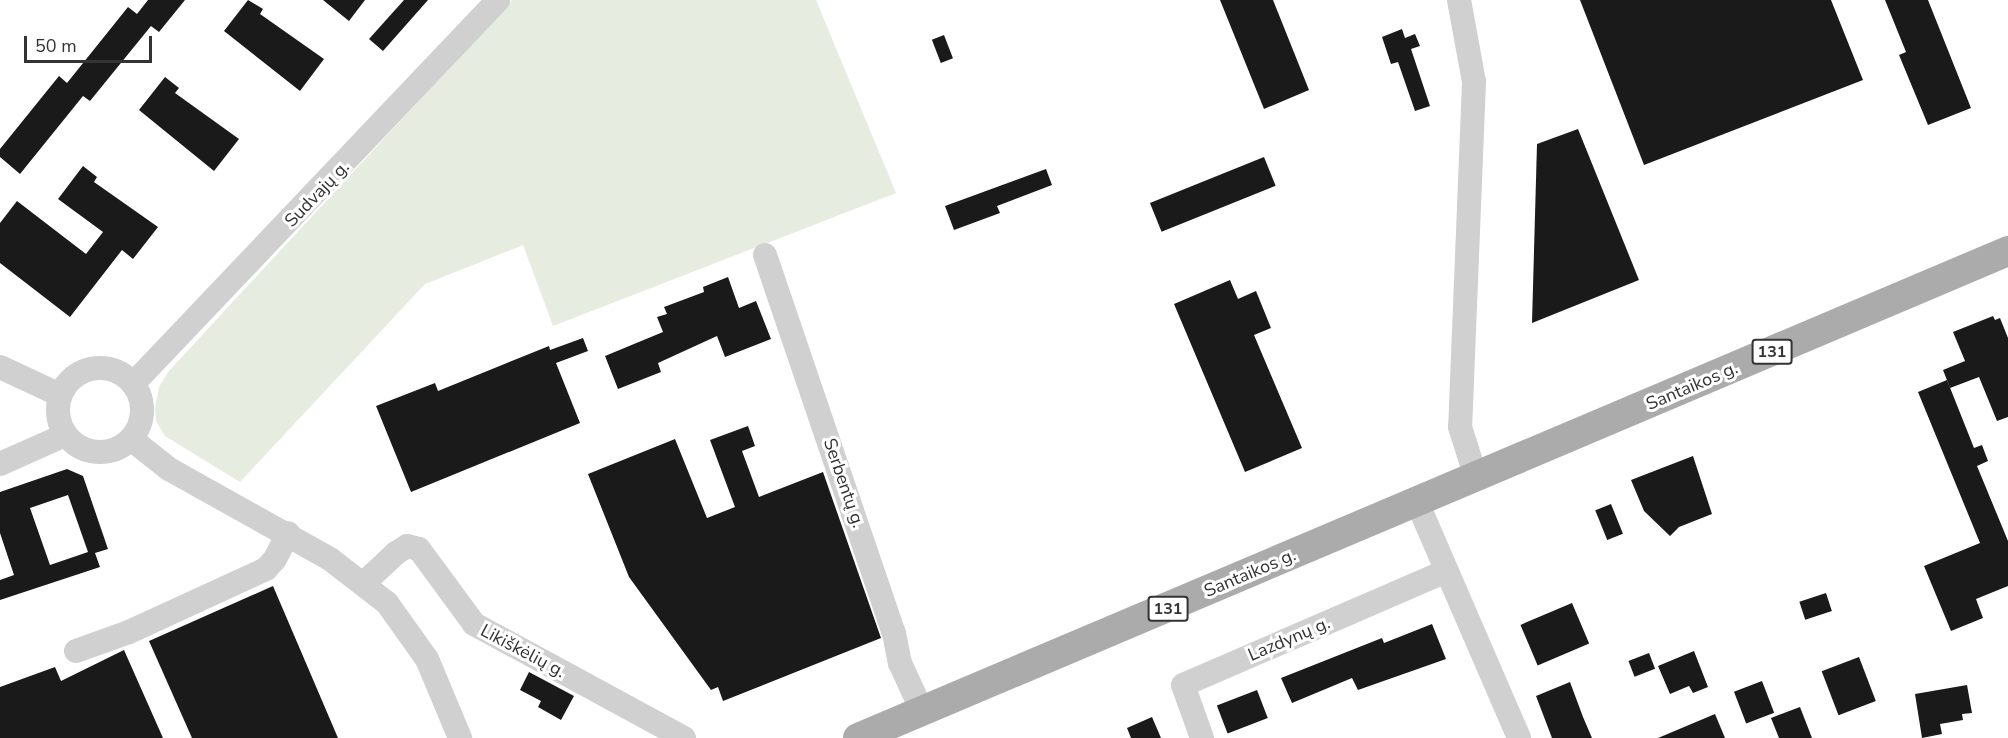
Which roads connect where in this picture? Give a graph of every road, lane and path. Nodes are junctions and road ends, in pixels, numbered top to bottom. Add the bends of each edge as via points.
1 (498, 0) edge
2 (1458, 0) edge
3 (2008, 251) edge
4 (765, 255) dead end
5 (0, 367) edge
6 (133, 384) junction
7 (60, 395) junction
8 (65, 435) junction
9 (131, 439) junction
10 (0, 464) edge
11 (1476, 477) junction
12 (1418, 502) junction
13 (288, 533) junction
14 (1446, 572) junction
15 (364, 583) junction
16 (76, 651) dead end
17 (922, 711) junction
18 (866, 737) edge
19 (460, 738) edge
20 (684, 738) edge
21 (1202, 738) edge
22 (1519, 738) edge

1 - 6 street, Sudvajų g.
2 - 11 street via 1474,82 1460,427
3 - 11 main road, Santaikos g. / 131
4 - 17 street, Serbentų g. via 894,633 900,663
5 - 7 street
6 - 7 street via 122,374 93,368 79,373
6 - 9 street via 142,412
7 - 8 street via 57,409
8 - 9 street via 76,446 105,452
8 - 10 street
9 - 13 street via 169,469
11 - 12 main road, Santaikos g. / 131
12 - 14 street
12 - 17 main road, Santaikos g. / 131
13 - 15 street
13 - 16 street via 266,569 129,632
14 - 21 street, Lazdynų g. via 1183,685
14 - 22 street
15 - 19 street via 402,620 419,645
15 - 20 street, Likiškėlių g. via 407,546 419,549 465,617 474,624
17 - 18 main road, Santaikos g. / 131

